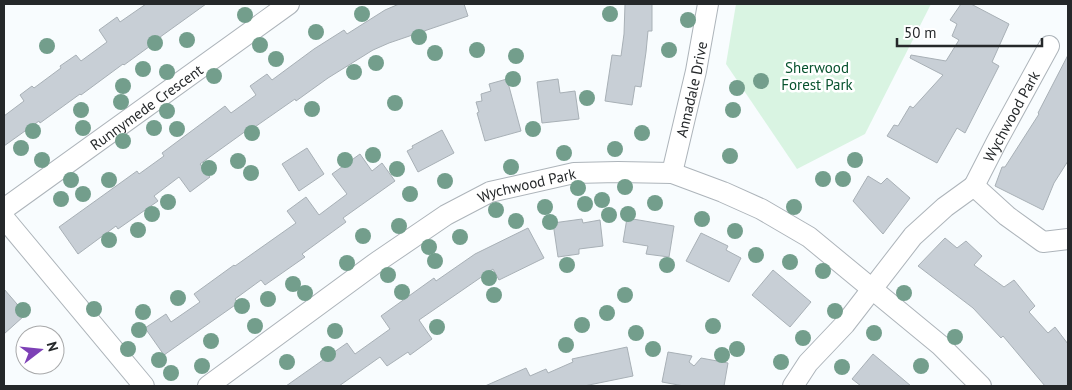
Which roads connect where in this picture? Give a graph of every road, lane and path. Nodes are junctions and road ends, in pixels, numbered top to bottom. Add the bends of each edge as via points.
1 (288, 4) edge
2 (708, 4) edge
3 (1049, 46) dead end
4 (672, 173) junction
5 (974, 186) junction
6 (4, 209) edge
7 (4, 218) edge
8 (1068, 239) edge
9 (873, 289) junction
10 (144, 386) edge
11 (208, 386) edge
12 (793, 386) edge
13 (981, 386) edge

1 - 6 street, Runnymede Crescent
2 - 4 street, Annadale Drive
3 - 5 street, Wychwood Park
4 - 9 street, Wychwood Park via 738,198 809,236
4 - 11 street, Wychwood Park via 574,173 490,192 446,215 385,256
5 - 8 street via 1043,242
5 - 9 street, Wychwood Park via 913,236
7 - 10 street
9 - 12 street via 808,363
9 - 13 street, Wychwood Park via 940,345

